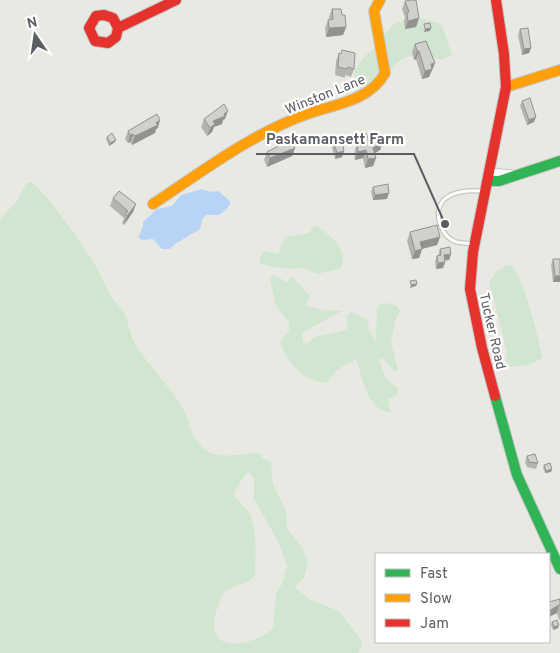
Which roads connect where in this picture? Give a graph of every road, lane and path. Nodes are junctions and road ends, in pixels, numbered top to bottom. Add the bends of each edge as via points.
1 (176, 0) edge
2 (380, 0) edge
3 (496, 0) edge
4 (118, 28) dead end
5 (560, 70) edge
6 (506, 87) junction
7 (560, 161) edge
8 (488, 182) junction
9 (153, 204) dead end
10 (475, 245) junction
11 (560, 569) edge

1 - 4 main road
2 - 9 main road, Winston Lane via 374,11 385,74 374,90 298,117
3 - 6 main road, Tucker Road
5 - 6 main road
6 - 8 main road, Tucker Road
7 - 8 main road
8 - 10 main road, Tucker Road
8 - 10 lane via 442,202 438,217 448,237 455,242
10 - 11 main road, Tucker Road via 470,289 482,348 517,476

